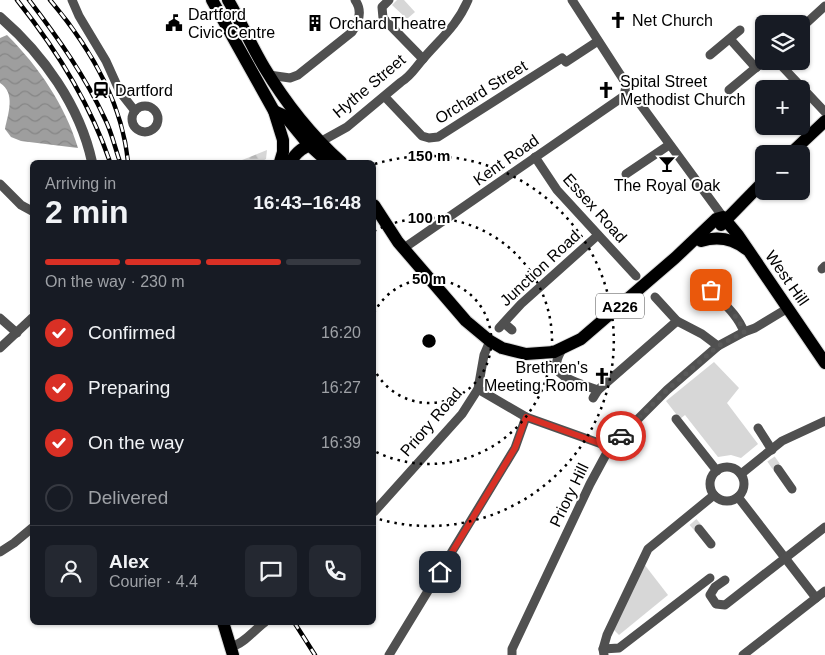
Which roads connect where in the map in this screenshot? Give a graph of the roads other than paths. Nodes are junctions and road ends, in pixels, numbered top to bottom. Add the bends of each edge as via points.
1 (72, 0) edge
2 (212, 0) edge
3 (228, 0) edge
4 (389, 0) edge
5 (468, 0) edge
6 (572, 0) edge
7 (357, 3) edge
8 (825, 6) edge
9 (0, 17) edge
10 (810, 20) edge
11 (740, 30) dead end
12 (730, 39) junction
13 (598, 41) junction
14 (710, 55) dead end
15 (423, 60) junction
16 (755, 67) edge
17 (755, 69) edge
18 (785, 70) edge
19 (269, 75) junction
20 (729, 90) dead end
21 (624, 96) junction
22 (385, 97) junction
23 (135, 111) dead end
24 (274, 111) junction
25 (825, 112) edge
26 (825, 121) edge
27 (669, 145) junction
28 (800, 145) edge
29 (314, 146) junction
30 (535, 158) junction
31 (91, 160) edge
32 (281, 160) edge
33 (292, 160) edge
34 (302, 160) edge
35 (326, 160) edge
36 (338, 160) edge
37 (626, 174) dead end
38 (0, 184) edge
39 (755, 190) edge
40 (376, 208) edge
41 (738, 208) junction
42 (30, 210) edge
43 (724, 219) junction
44 (598, 235) junction
45 (738, 236) junction
46 (701, 241) junction
47 (404, 248) junction
48 (749, 253) junction
49 (675, 258) junction
50 (636, 276) dead end
51 (711, 290) dead end
52 (654, 297) dead end
53 (788, 308) junction
54 (0, 318) edge
55 (30, 320) edge
56 (677, 321) junction
57 (512, 330) dead end
58 (744, 332) junction
59 (17, 333) junction
60 (490, 341) junction
61 (718, 346) junction
62 (821, 347) edge
63 (0, 348) edge
64 (562, 349) junction
65 (825, 363) edge
66 (478, 389) junction
67 (598, 390) junction
68 (593, 398) dead end
69 (526, 417) junction
70 (676, 419) dead end
71 (825, 421) edge
72 (758, 428) dead end
73 (610, 447) junction
74 (770, 454) junction
75 (778, 469) tunnel mouth
76 (717, 471) junction
77 (741, 474) junction
78 (792, 489) dead end
79 (714, 495) junction
80 (738, 497) junction
81 (376, 510) edge
82 (693, 522) junction
83 (825, 527) edge
84 (30, 530) edge
85 (711, 544) dead end
86 (0, 552) edge
87 (785, 559) junction
88 (710, 578) dead end
89 (725, 580) dead end
90 (825, 591) edge
91 (816, 598) junction
92 (224, 625) edge
93 (261, 625) edge
94 (232, 651) edge
95 (604, 652) edge
96 (389, 655) edge
97 (512, 655) edge
98 (743, 655) edge

1 - 23 street via 120,92
2 - 24 main road
3 - 19 main road
4 - 15 street via 382,7 383,18
5 - 15 street, Hythe Street via 452,30
6 - 13 street
7 - 19 street via 360,14 352,32 308,68 290,78
8 - 10 street
9 - 31 street via 32,47 52,73 84,134
11 - 12 street
12 - 14 street
12 - 16 street
13 - 21 street via 625,82
13 - 22 street, Orchard Street via 566,62 562,58 438,138 422,136
15 - 22 street, Hythe Street via 410,77
17 - 20 street
18 - 25 street
19 - 29 main road
21 - 27 street via 638,101
21 - 30 street, Kent Road
22 - 29 street, Hythe Street via 348,127
24 - 29 main road via 286,116
24 - 32 main road via 283,140
26 - 28 main road
27 - 37 street
27 - 43 street
29 - 33 main road, Hythe Street
29 - 34 main road, Hythe Street
29 - 35 main road
29 - 36 main road
30 - 44 street, Essex Road via 557,190
30 - 47 street, Kent Road
38 - 42 street
39 - 41 main road, A226
40 - 47 main road
41 - 43 main road, A226
41 - 45 main road via 734,220
43 - 45 main road, West Hill
43 - 46 main road, A226
43 - 49 main road, A226 via 716,219
44 - 50 street, Essex Road
44 - 57 street, Junction Road via 501,326
45 - 48 main road, West Hill
46 - 48 main road via 718,238 733,241
46 - 49 main road
47 - 60 main road via 466,321
48 - 53 main road, West Hill
49 - 64 main road, A226 via 590,332
51 - 58 street via 735,315
52 - 56 street
53 - 58 street, Priory Hill
53 - 62 main road, West Hill
54 - 59 street
55 - 59 street
56 - 61 street
56 - 67 street
58 - 61 street, Priory Hill
59 - 63 street
60 - 64 main road via 514,353 537,354
60 - 66 street, Priory Road
61 - 73 street, Priory Hill via 667,390
62 - 65 main road, West Hill
64 - 67 street via 556,366 558,373
66 - 69 street
66 - 81 street, Priory Road via 462,414
67 - 68 street
69 - 73 street
69 - 96 street via 515,448
70 - 76 street
71 - 74 street via 782,442
72 - 74 street
73 - 97 street, Priory Hill via 512,649
74 - 77 street
75 - 78 street
76 - 77 street via 727,467
76 - 79 street via 710,485
77 - 80 street via 744,489
79 - 80 street via 723,500
79 - 82 street
80 - 87 street
82 - 85 street
82 - 95 street via 648,549 607,635
83 - 87 street
84 - 86 street
87 - 89 street via 725,605 716,604 710,595
87 - 91 street
88 - 95 street via 619,648
90 - 91 street
91 - 98 street
92 - 94 main road
93 - 94 street

